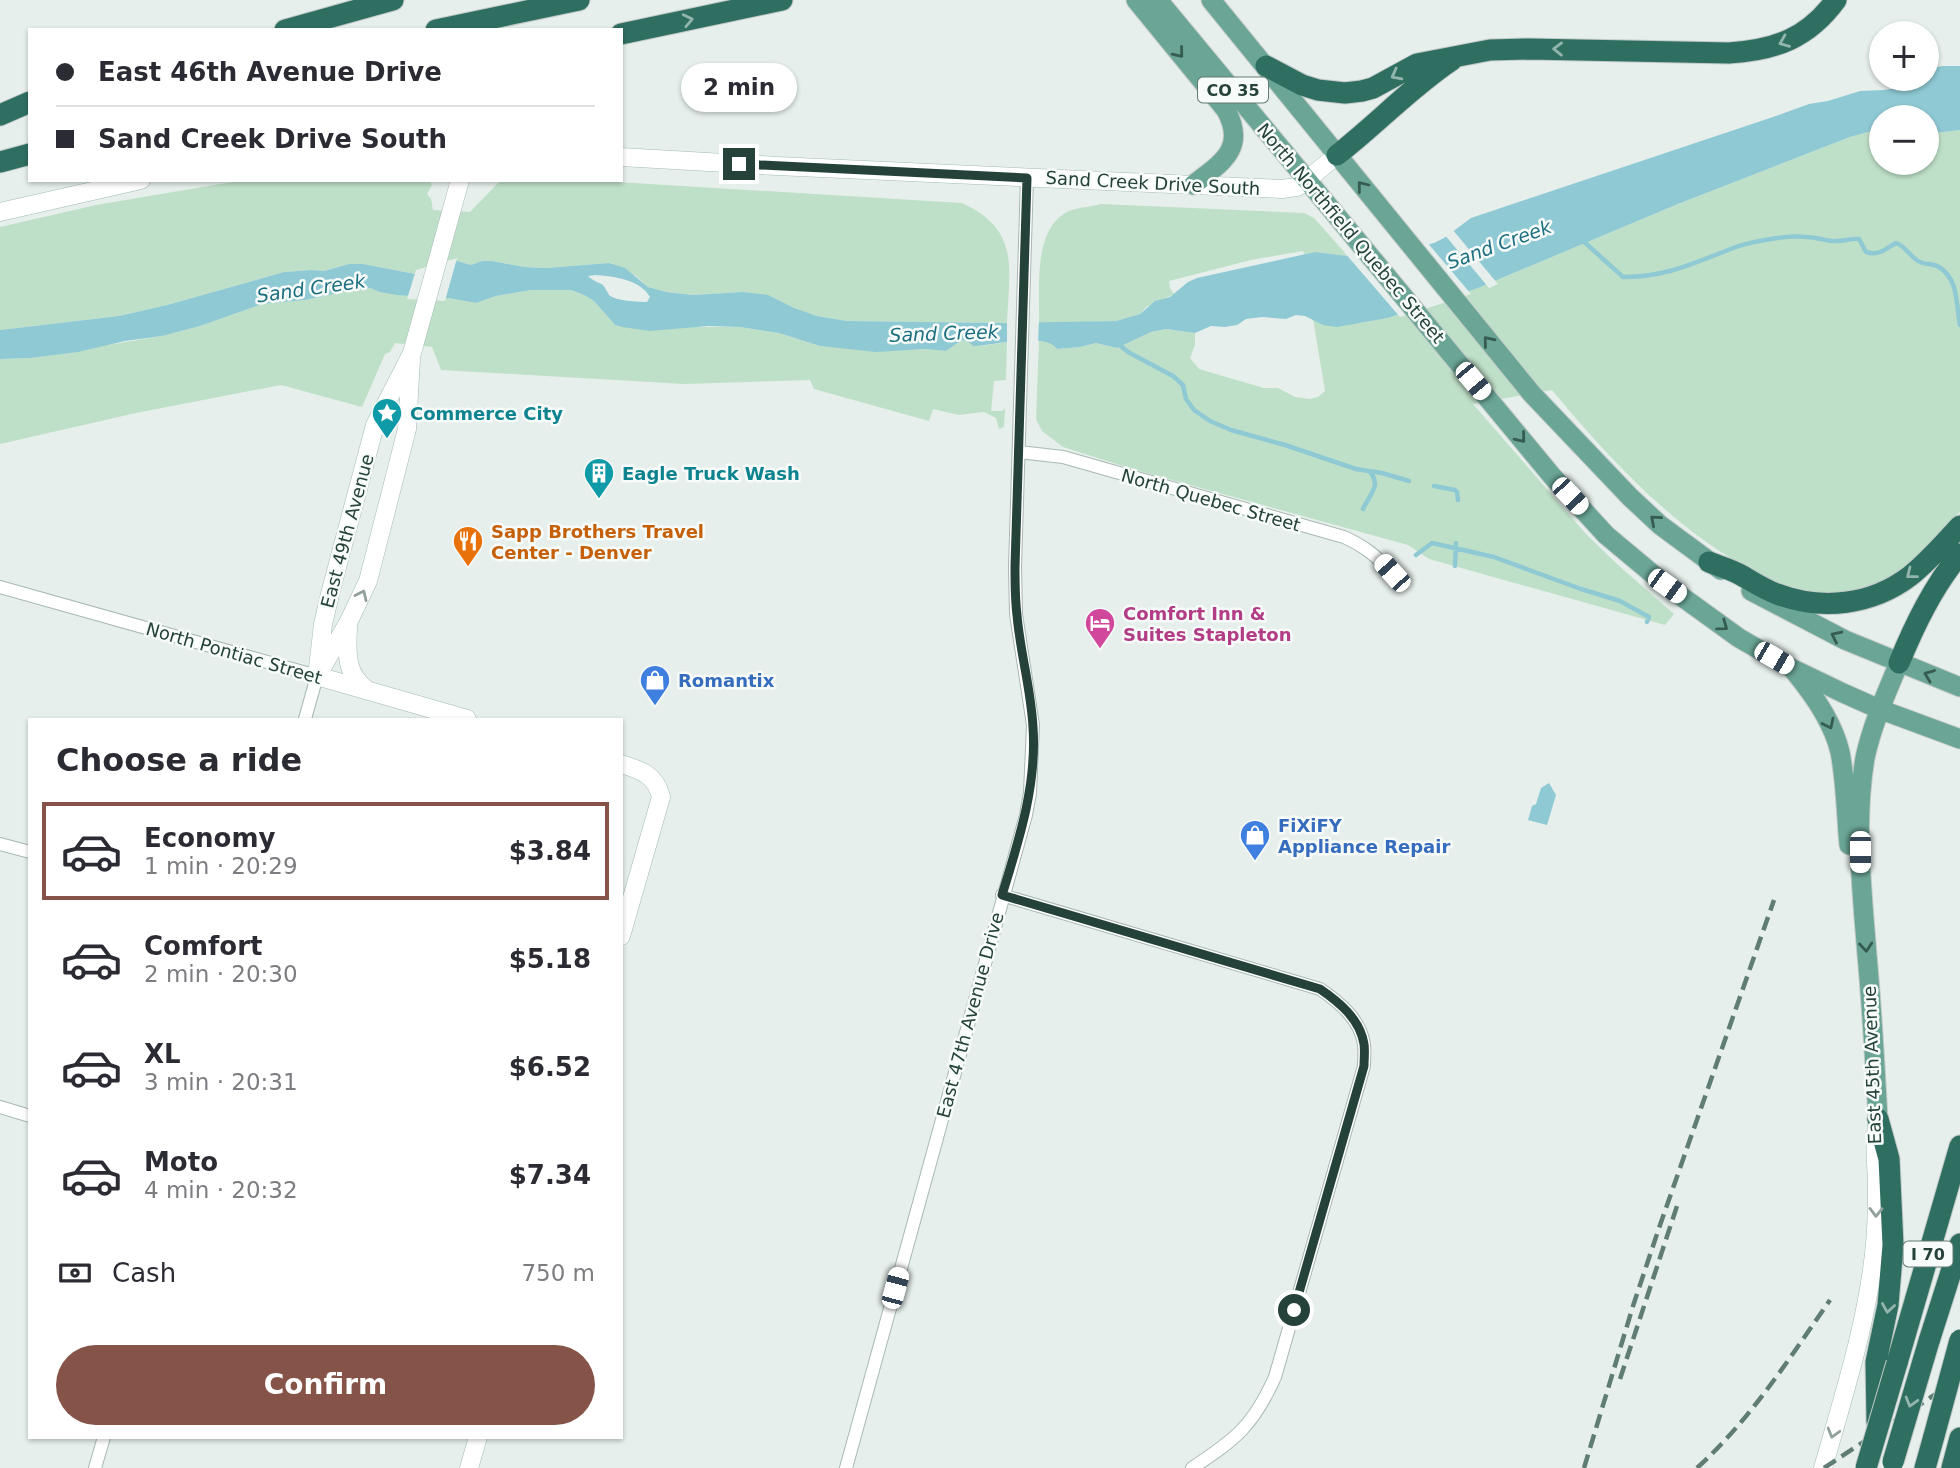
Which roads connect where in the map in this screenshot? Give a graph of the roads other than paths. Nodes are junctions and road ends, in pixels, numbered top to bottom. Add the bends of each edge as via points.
1 (393, 0) edge
2 (579, 0) edge
3 (782, 0) edge
4 (1136, 0) edge
5 (1158, 0) edge
6 (1211, 0) edge
7 (1836, 0) edge
8 (292, 28) edge
9 (446, 28) edge
10 (623, 34) edge
11 (1460, 55) junction
12 (1266, 66) junction
13 (28, 103) edge
14 (0, 115) edge
15 (28, 116) edge
16 (0, 123) edge
17 (28, 155) edge
18 (1338, 155) junction
19 (623, 157) edge
20 (0, 162) edge
21 (1027, 178) junction
22 (1307, 180) junction
23 (132, 182) edge
24 (460, 182) edge
25 (1193, 185) junction
26 (0, 212) edge
27 (412, 353) junction
28 (1019, 452) junction
29 (1960, 526) edge
30 (1960, 554) edge
31 (1709, 562) junction
32 (1392, 573) dead end
33 (0, 587) edge
34 (348, 624) junction
35 (1899, 663) junction
36 (1791, 668) junction
37 (317, 676) junction
38 (1960, 687) edge
39 (370, 692) junction
40 (1879, 709) junction
41 (305, 718) edge
42 (463, 718) edge
43 (1960, 739) edge
44 (623, 765) edge
45 (0, 844) edge
46 (28, 851) edge
47 (1860, 878) junction
48 (1002, 895) junction
49 (623, 929) edge
50 (0, 1107) edge
51 (28, 1115) edge
52 (1878, 1119) junction
53 (1960, 1146) edge
54 (1960, 1244) edge
55 (1960, 1340) edge
56 (1878, 1428) junction
57 (1960, 1438) edge
58 (103, 1439) edge
59 (477, 1439) edge
60 (1893, 1465) edge
61 (95, 1468) edge
62 (468, 1468) edge
63 (846, 1468) edge
64 (1192, 1468) edge
65 (1823, 1468) edge
66 (1866, 1468) edge
67 (1925, 1468) edge
68 (1952, 1468) edge

1 - 8 highway
2 - 9 highway
10 -> 3 highway
4 -> 25 main road via 1232,121 1235,132 1230,153
5 - 22 main road, North Northfield Quebec Street / CO 35
6 - 12 main road, North Northfield Quebec Street / CO 35
7 -> 11 highway via 1813,27 1797,37 1748,52 1529,49
11 -> 12 highway via 1417,64 1373,88 1345,93 1302,85
11 - 18 highway via 1409,91
12 - 18 main road, North Northfield Quebec Street / CO 35
13 - 14 highway
15 - 16 highway
17 - 20 highway
18 - 22 street, Sand Creek Drive South
31 -> 18 main road, North Northfield Quebec Street / CO 35 via 1630,497 1531,394
19 - 21 street, Sand Creek Drive South
21 - 25 street, Sand Creek Drive South
21 - 28 street, East 47th Avenue Drive
22 - 25 street, Sand Creek Drive South via 1282,189
22 -> 36 main road, North Northfield Quebec Street / CO 35 via 1606,536 1667,586
23 - 26 street
24 - 27 street, East 49th Avenue
34 -> 27 street, East 49th Avenue via 368,581 407,429
27 - 37 street, East 49th Avenue via 374,425 323,624
28 - 32 street, North Quebec Street via 1063,457 1344,537 1362,545
28 - 48 street, East 47th Avenue Drive via 1016,604 1033,746 1026,815
29 -> 31 highway via 1910,576 1850,602 1796,600
30 - 35 highway via 1934,589
35 -> 31 main road, North Northfield Quebec Street / CO 35 via 1774,604
33 - 37 street, North Pontiac Street
34 - 37 street, East 49th Avenue
34 - 39 street via 349,666 355,681
38 -> 35 main road, North Northfield Quebec Street / CO 35
35 - 40 main road, East 45th Avenue
36 - 40 main road, North Northfield Quebec Street / CO 35
36 -> 47 main road via 1809,689 1835,735 1843,771 1849,848
37 - 39 street, North Pontiac Street
37 - 41 street, East 49th Avenue
39 - 42 street, North Pontiac Street
40 - 43 main road, North Northfield Quebec Street / CO 35
40 - 47 main road, East 45th Avenue via 1863,776
44 - 49 street via 648,773 661,797
45 - 46 street
47 -> 52 main road, East 45th Avenue
48 - 63 street, East 47th Avenue Drive
48 - 64 street via 1320,989 1347,1009 1364,1043 1364,1066 1275,1377 1245,1428
50 - 51 street
52 -> 56 highway, bridge via 1889,1159 1893,1245 1888,1305 1876,1362
52 -> 65 street, East 45th Avenue via 1874,1139 1875,1243 1865,1312
53 - 56 highway, I 70, bridge
54 -> 60 highway, bridge
55 - 67 highway, bridge
56 - 66 highway, I 70, bridge
57 - 68 highway
58 - 61 street
59 - 62 street

